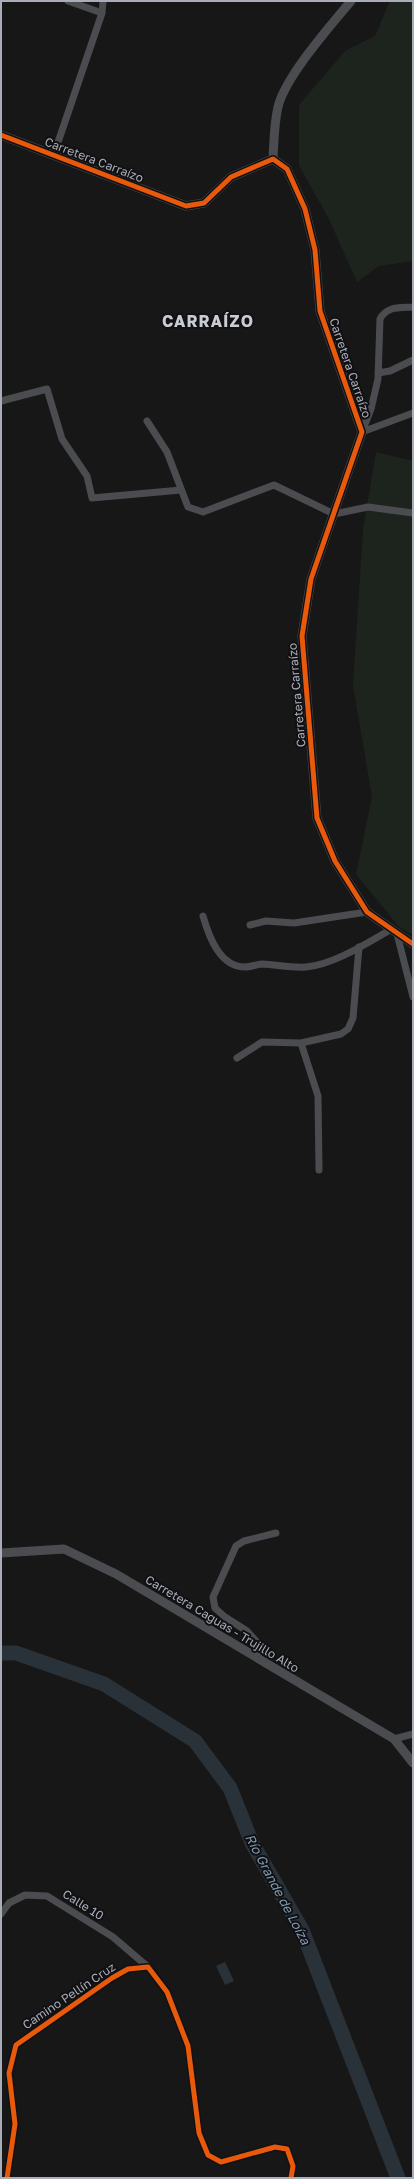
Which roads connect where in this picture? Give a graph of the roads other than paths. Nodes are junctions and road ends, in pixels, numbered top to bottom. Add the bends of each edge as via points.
1 (68, 1) edge
2 (103, 1) edge
3 (351, 1) edge
4 (102, 13) junction
5 (1, 135) edge
6 (54, 154) junction
7 (273, 159) junction
8 (413, 307) edge
9 (413, 360) edge
10 (378, 373) junction
11 (1, 401) edge
12 (413, 413) edge
13 (147, 421) dead end
14 (362, 432) junction
15 (181, 490) junction
16 (413, 513) edge
17 (334, 514) junction
18 (367, 912) junction
19 (203, 916) dead end
20 (250, 925) dead end
21 (394, 932) junction
22 (413, 944) edge
23 (359, 947) junction
24 (413, 997) edge
25 (301, 1043) junction
26 (237, 1058) dead end
27 (319, 1170) dead end
28 (276, 1533) dead end
29 (1, 1553) edge
30 (259, 1659) junction
31 (413, 1734) edge
32 (394, 1740) junction
33 (413, 1763) edge
34 (1, 1914) edge
35 (148, 1967) junction
36 (7, 2178) edge
37 (291, 2178) edge

1 - 4 street
2 - 4 street
3 - 7 street via 322,36 286,88 278,105
4 - 6 street
5 - 6 street, Carretera Carraízo
6 - 7 street, Carretera Carraízo via 186,206 204,203 231,177
7 - 14 street, Carretera Carraízo via 287,169 305,209 315,250 320,311
8 - 10 street via 393,308 384,312 380,320
9 - 10 street via 390,371
10 - 14 street via 371,409
11 - 15 street via 47,389 62,439 87,476 92,498
12 - 14 street
13 - 15 street via 167,452
14 - 17 street, Carretera Carraízo
15 - 17 street via 188,507 203,512 274,485
16 - 17 street via 368,507
17 - 18 street, Carretera Carraízo via 311,579 302,644 318,818 335,861
18 - 20 street via 294,923 266,921
18 - 21 street, Carretera Carraízo
19 - 23 street via 215,948 234,965 306,967 321,964
21 - 22 street, Carretera Carraízo
21 - 23 street
21 - 24 street
23 - 25 street via 352,1018 348,1029 341,1034
25 - 26 street via 262,1042
25 - 27 street via 318,1096
28 - 30 street via 244,1541 236,1546 213,1597 215,1608 247,1630 256,1641
29 - 30 street, Carretera Caguas - Trujillo Alto via 64,1549 116,1574
30 - 32 street, Carretera Caguas - Trujillo Alto
31 - 32 street
32 - 33 street, Carretera Caguas - Trujillo Alto
34 - 35 street, Calle 10 via 9,1903 25,1896 47,1896 113,1937
35 - 36 street, Camino Pellín Cruz via 128,1969 112,1978 16,2045 9,2073 15,2124
35 - 37 street via 166,1992 188,2046 199,2133 208,2155 221,2162 275,2147 288,2149 293,2166

